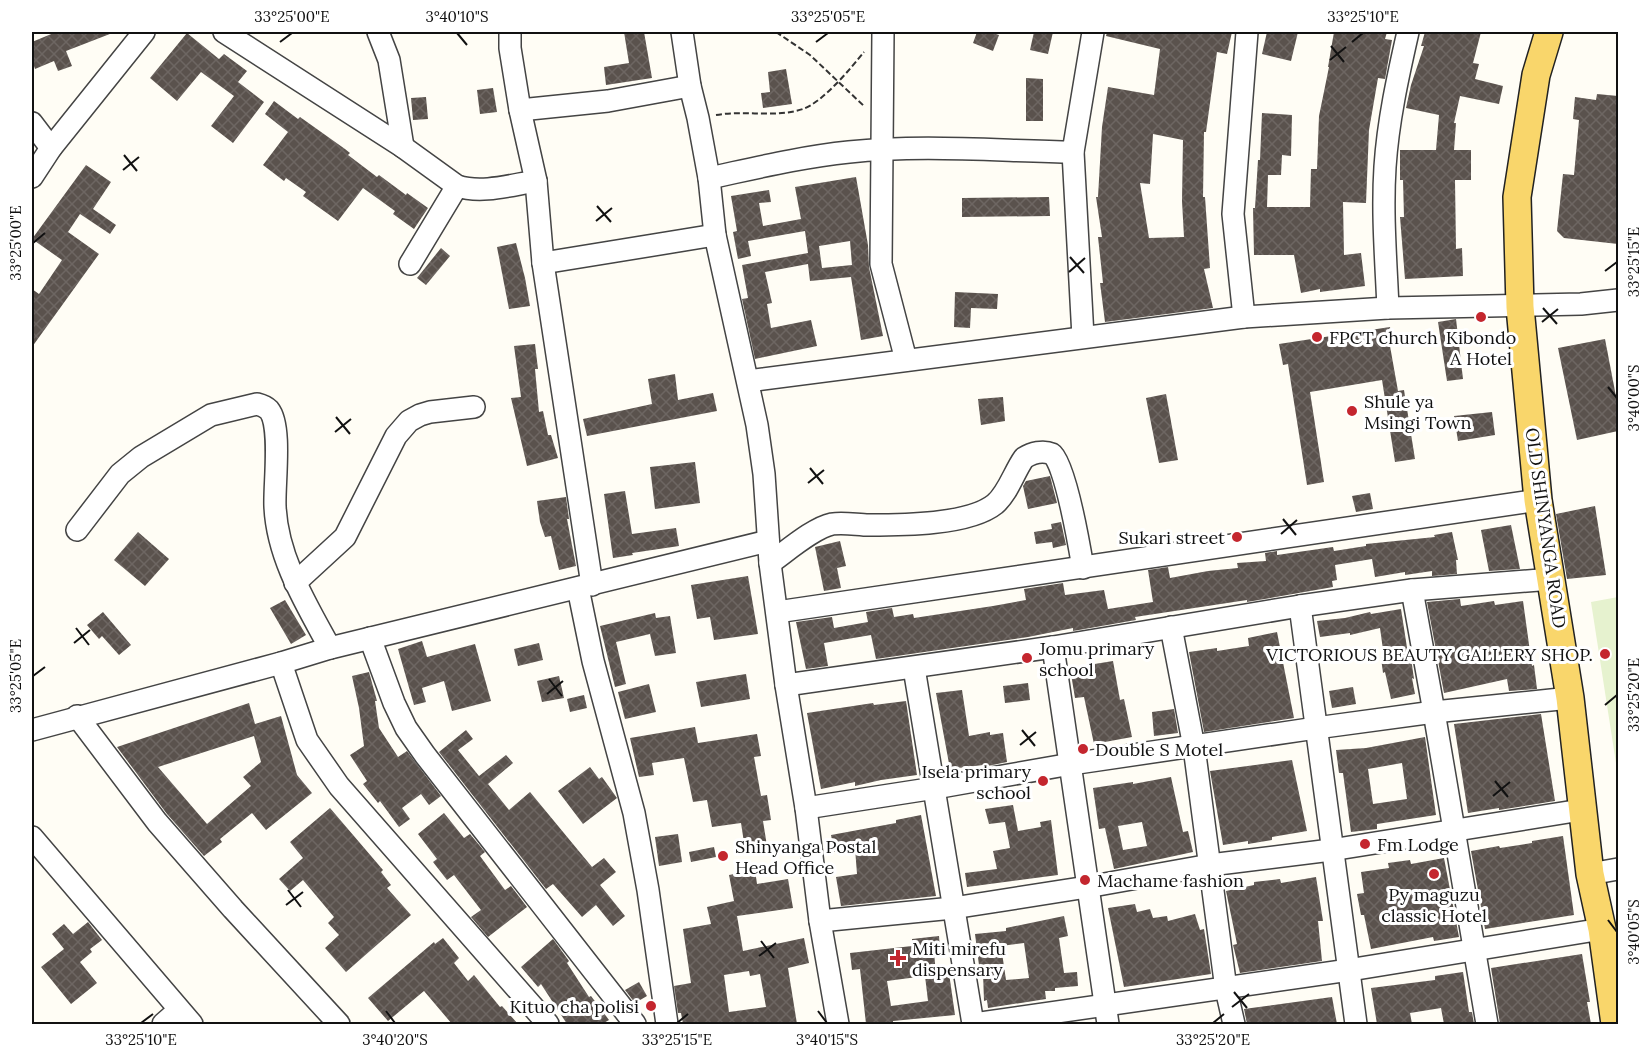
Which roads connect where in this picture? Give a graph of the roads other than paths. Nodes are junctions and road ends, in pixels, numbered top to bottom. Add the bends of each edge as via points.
1 (144, 32) edge
2 (224, 32) edge
3 (378, 32) edge
4 (510, 32) edge
5 (682, 32) edge
6 (1093, 32) edge
7 (1247, 32) edge
8 (1408, 32) edge
9 (1549, 32) edge
10 (876, 39) edge
11 (690, 86) junction
12 (520, 110) junction
13 (32, 123) edge
14 (403, 147) junction
15 (51, 148) junction
16 (883, 150) junction
17 (1073, 152) junction
18 (32, 177) edge
19 (709, 178) junction
20 (536, 181) junction
21 (457, 186) junction
22 (715, 235) junction
23 (543, 263) junction
24 (410, 264) dead end
25 (1618, 300) edge
26 (1520, 307) junction
27 (1388, 308) junction
28 (1244, 317) junction
29 (1083, 337) junction
30 (906, 360) junction
31 (748, 381) junction
32 (474, 407) dead end
33 (1538, 500) junction
34 (77, 530) dead end
35 (768, 542) junction
36 (770, 563) junction
37 (1083, 568) junction
38 (1552, 579) junction
39 (295, 583) junction
40 (585, 587) junction
41 (1412, 590) junction
42 (1300, 606) junction
43 (777, 612) junction
44 (1171, 627) junction
45 (370, 638) junction
46 (1053, 647) junction
47 (330, 648) junction
48 (280, 663) junction
49 (914, 668) junction
50 (786, 685) junction
51 (1570, 698) junction
52 (1434, 712) junction
53 (77, 717) junction
54 (1316, 728) junction
55 (32, 730) edge
56 (1194, 747) junction
57 (1071, 764) junction
58 (935, 788) junction
59 (806, 808) junction
60 (1581, 810) junction
61 (1453, 831) junction
62 (32, 837) edge
63 (1331, 850) junction
64 (1210, 865) junction
65 (1618, 869) edge
66 (1590, 874) junction
67 (1087, 887) junction
68 (953, 908) junction
69 (820, 921) junction
70 (1602, 929) junction
71 (1475, 950) junction
72 (1349, 970) junction
73 (1226, 989) junction
74 (1106, 1016) edge
75 (185, 1017) edge
76 (163, 1024) edge
77 (339, 1024) edge
78 (548, 1024) edge
79 (635, 1024) edge
80 (667, 1024) edge
81 (838, 1024) edge
82 (973, 1024) edge
83 (1233, 1024) edge
84 (1356, 1024) edge
85 (1486, 1024) edge
86 (1615, 1024) edge

1 - 15 street
2 - 14 street
3 - 14 street via 391,68
4 - 12 street
5 - 11 street
6 - 17 street
7 - 28 street via 1233,214
8 - 27 street via 1393,99 1385,165 1383,218
9 - 26 main road, OLD SHINYANGA ROAD via 1536,75 1517,197
10 - 16 street
11 - 12 street
11 - 19 street
12 - 20 street
13 - 15 street
14 - 21 street
15 - 18 street
16 - 17 street
16 - 19 street via 792,160
16 - 30 street via 881,264
17 - 29 street
19 - 22 street
20 - 21 street via 492,188
20 - 23 street
21 - 24 street
22 - 23 street
22 - 31 street
23 - 40 street
25 - 26 street
26 - 27 street
26 - 33 main road, OLD SHINYANGA ROAD
27 - 28 street
28 - 29 street
29 - 30 street
30 - 31 street
31 - 35 street via 764,474
32 - 39 street via 430,412 409,422 396,436 345,537
33 - 37 street
33 - 38 main road, OLD SHINYANGA ROAD
34 - 39 street via 120,474 141,457 211,415 263,405 274,423 275,508
35 - 36 street
35 - 40 street
36 - 37 street via 833,524 952,520 991,507 1002,497 1024,458 1042,452 1051,454 1059,463
36 - 43 street
37 - 43 street
38 - 41 street
38 - 51 main road, OLD SHINYANGA ROAD
39 - 47 street
40 - 45 street
40 - 80 street via 593,661 634,813
41 - 42 street
41 - 52 street
42 - 44 street
42 - 54 street
43 - 50 street
44 - 46 street
44 - 56 street
45 - 47 street
45 - 79 street via 406,728
46 - 49 street
46 - 57 street
47 - 48 street
48 - 53 street
48 - 78 street via 307,740 339,786
49 - 50 street
49 - 58 street
50 - 59 street
51 - 52 street
51 - 60 main road, OLD SHINYANGA ROAD
52 - 54 street
52 - 61 street
53 - 55 street
53 - 77 street via 157,822
54 - 56 street
54 - 63 street
56 - 57 street
56 - 64 street
57 - 58 street
57 - 67 street
58 - 59 street
58 - 68 street
59 - 69 street
60 - 61 street
60 - 66 main road, OLD SHINYANGA ROAD
61 - 63 street
61 - 71 street
62 - 75 street
63 - 64 street
63 - 72 street
64 - 67 street
64 - 73 street
65 - 66 street
66 - 70 main road, OLD SHINYANGA ROAD
67 - 68 street
67 - 74 street
68 - 69 street
68 - 82 street
69 - 81 street
70 - 71 street
70 - 86 main road, OLD SHINYANGA ROAD
71 - 72 street
71 - 85 street
72 - 73 street
72 - 84 street
73 - 74 street
73 - 83 street
74 - 82 street
75 - 76 street

